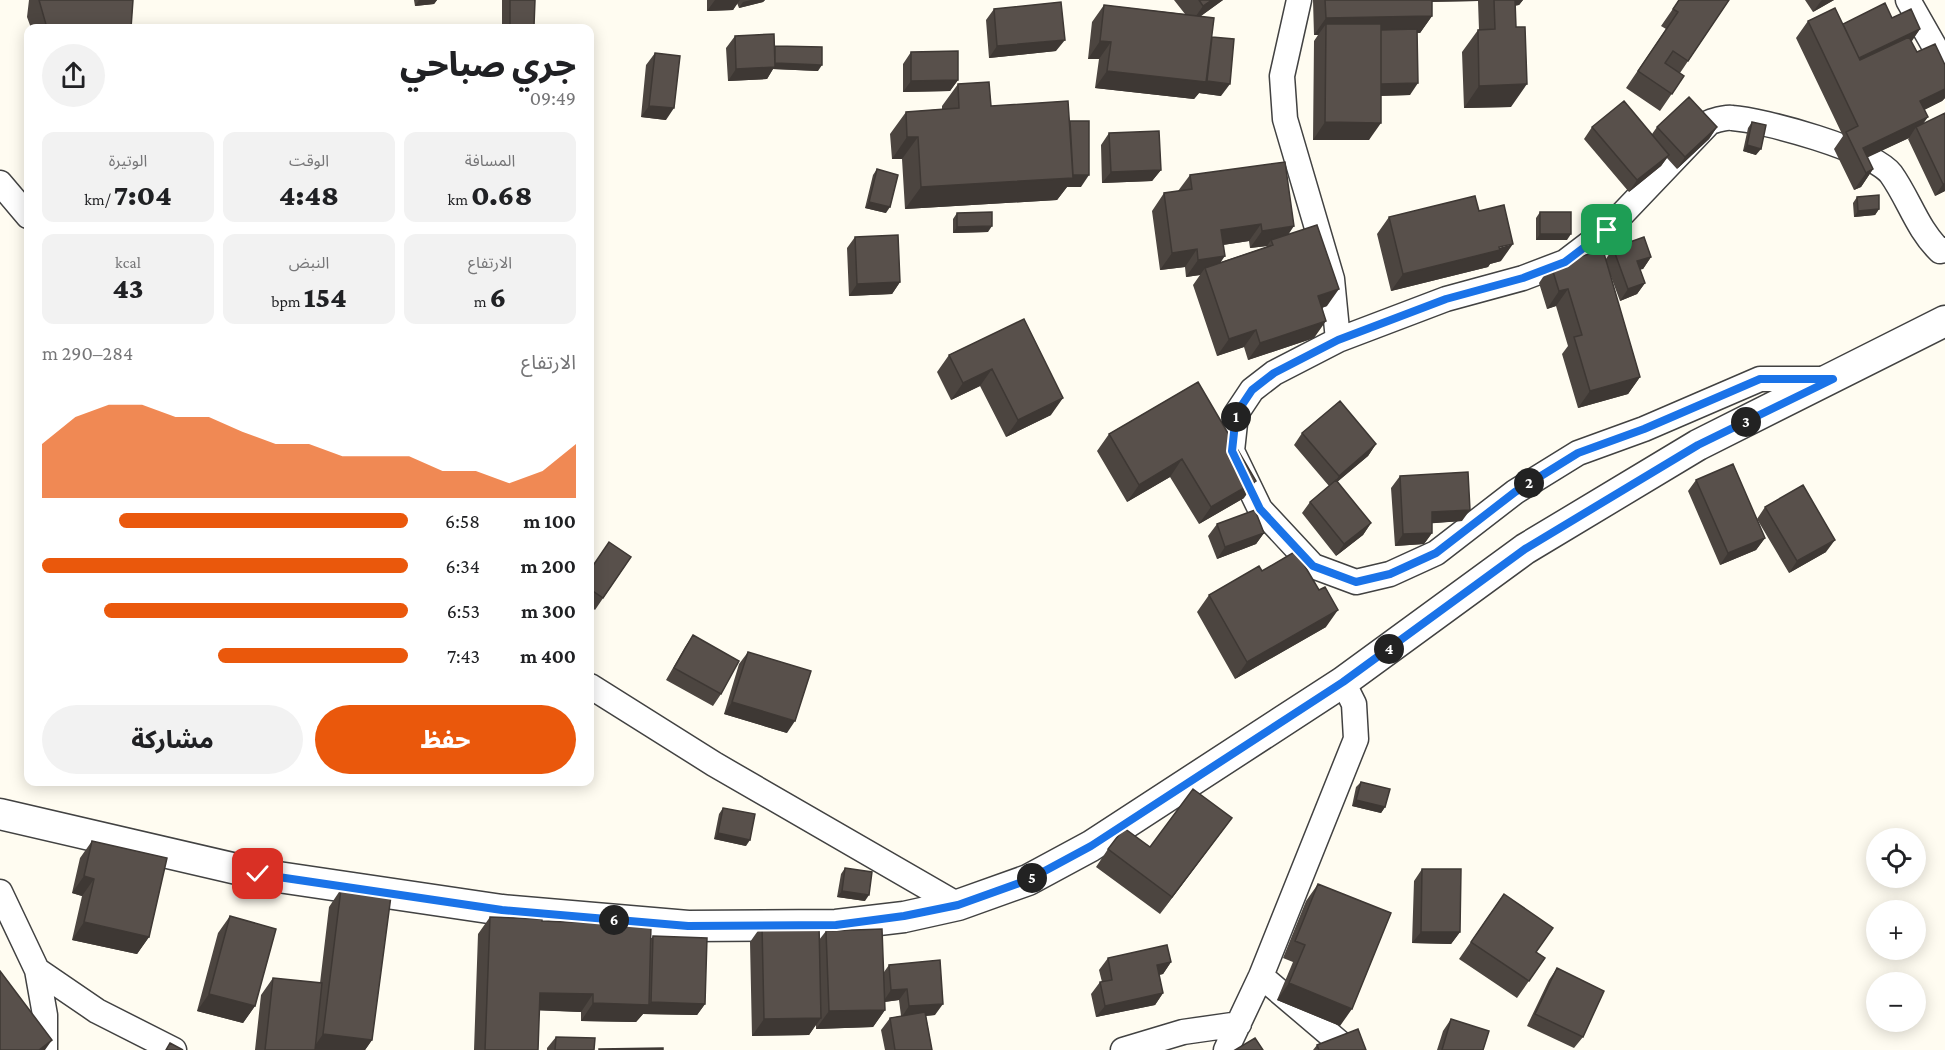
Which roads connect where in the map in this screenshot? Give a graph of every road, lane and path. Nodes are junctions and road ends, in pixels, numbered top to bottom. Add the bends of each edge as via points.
1 (1299, 0) edge
2 (1908, 0) edge
3 (1945, 65) edge
4 (0, 183) edge
5 (24, 211) edge
6 (1945, 250) edge
7 (1945, 321) edge
8 (1338, 340) junction
9 (1833, 379) junction
10 (1343, 682) junction
11 (594, 689) edge
12 (0, 813) edge
13 (0, 892) edge
14 (958, 905) junction
15 (37, 970) junction
16 (1261, 976) junction
17 (1239, 1024) junction
18 (45, 1050) edge
19 (174, 1050) edge
20 (1123, 1050) edge
21 (1226, 1050) edge
22 (1348, 1050) edge

1 - 8 street via 1282,76 1285,119 1332,279
2 - 3 street
4 - 5 street
6 - 8 street via 1941,251 1929,239 1890,172 1864,155 1778,126 1730,117 1710,122 1607,230 1565,262 1446,299
7 - 9 street
8 - 9 street via 1274,373 1252,390 1236,414 1232,451 1260,509 1313,566 1356,582 1390,574 1436,553 1515,492 1578,453 1760,379
9 - 10 street via 1698,445 1525,549
10 - 14 street via 1091,846 1028,880
10 - 16 street via 1354,704 1356,738
11 - 14 street via 714,764
12 - 14 street via 258,874 502,910 688,926 836,925
13 - 15 street
15 - 18 street via 45,1015
15 - 19 street via 97,1011
16 - 17 street
16 - 22 street
17 - 20 street via 1183,1032
17 - 21 street

